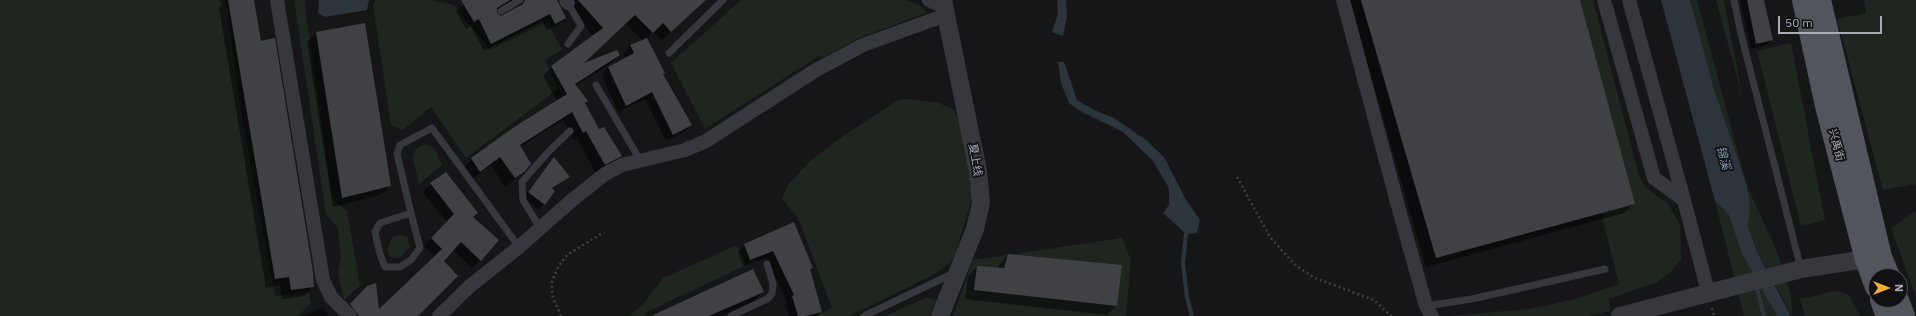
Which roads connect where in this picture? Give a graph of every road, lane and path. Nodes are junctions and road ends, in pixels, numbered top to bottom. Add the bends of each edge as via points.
1 (277, 0) edge
2 (520, 0) edge
3 (723, 0) edge
4 (1343, 0) edge
5 (1604, 0) edge
6 (1629, 0) edge
7 (1734, 0) edge
8 (1803, 0) edge
9 (1820, 0) edge
10 (567, 2) edge
11 (940, 5) edge
12 (501, 11) dead end
13 (568, 44) dead end
14 (669, 53) dead end
15 (596, 85) dead end
16 (570, 131) dead end
17 (640, 160) junction
18 (1237, 177) dead end
19 (1684, 200) junction
20 (411, 212) junction
21 (540, 228) junction
22 (604, 232) dead end
23 (519, 247) junction
24 (767, 264) dead end
25 (1879, 264) edge
26 (1605, 269) dead end
27 (958, 270) junction
28 (1795, 270) junction
29 (1714, 291) junction
30 (1429, 311) edge
31 (350, 316) edge
32 (439, 316) edge
33 (561, 316) edge
34 (731, 316) edge
35 (864, 316) edge
36 (940, 316) edge
37 (1391, 316) edge
38 (1620, 316) edge

1 - 31 street via 323,280 332,297
2 - 12 lane
3 - 14 lane
4 - 30 street
5 - 19 street via 1654,178
6 - 19 street
7 - 28 lane
8 - 25 main road, 兴禹街 via 1826,106
9 - 25 main road, 兴禹街
10 - 13 lane via 581,26
11 - 17 street via 816,70 706,141 685,150
11 - 27 street, 夏上线 via 978,170 981,203
15 - 17 lane
16 - 21 lane via 522,182 523,200
17 - 21 street via 622,165 605,174
18 - 37 path via 1270,237 1295,264 1315,278 1374,300
19 - 29 street
20 - 20 lane via 420,248 411,260 400,267 385,266 375,232 380,223
20 - 23 lane via 397,154 400,145 432,128
21 - 23 street
22 - 33 path via 567,255 558,267 552,281 552,295
23 - 32 street via 470,286
24 - 34 lane via 773,284 772,294 767,299
25 - 28 street
26 - 30 lane
27 - 35 lane
27 - 36 street, 夏上线
28 - 29 street
29 - 38 street

